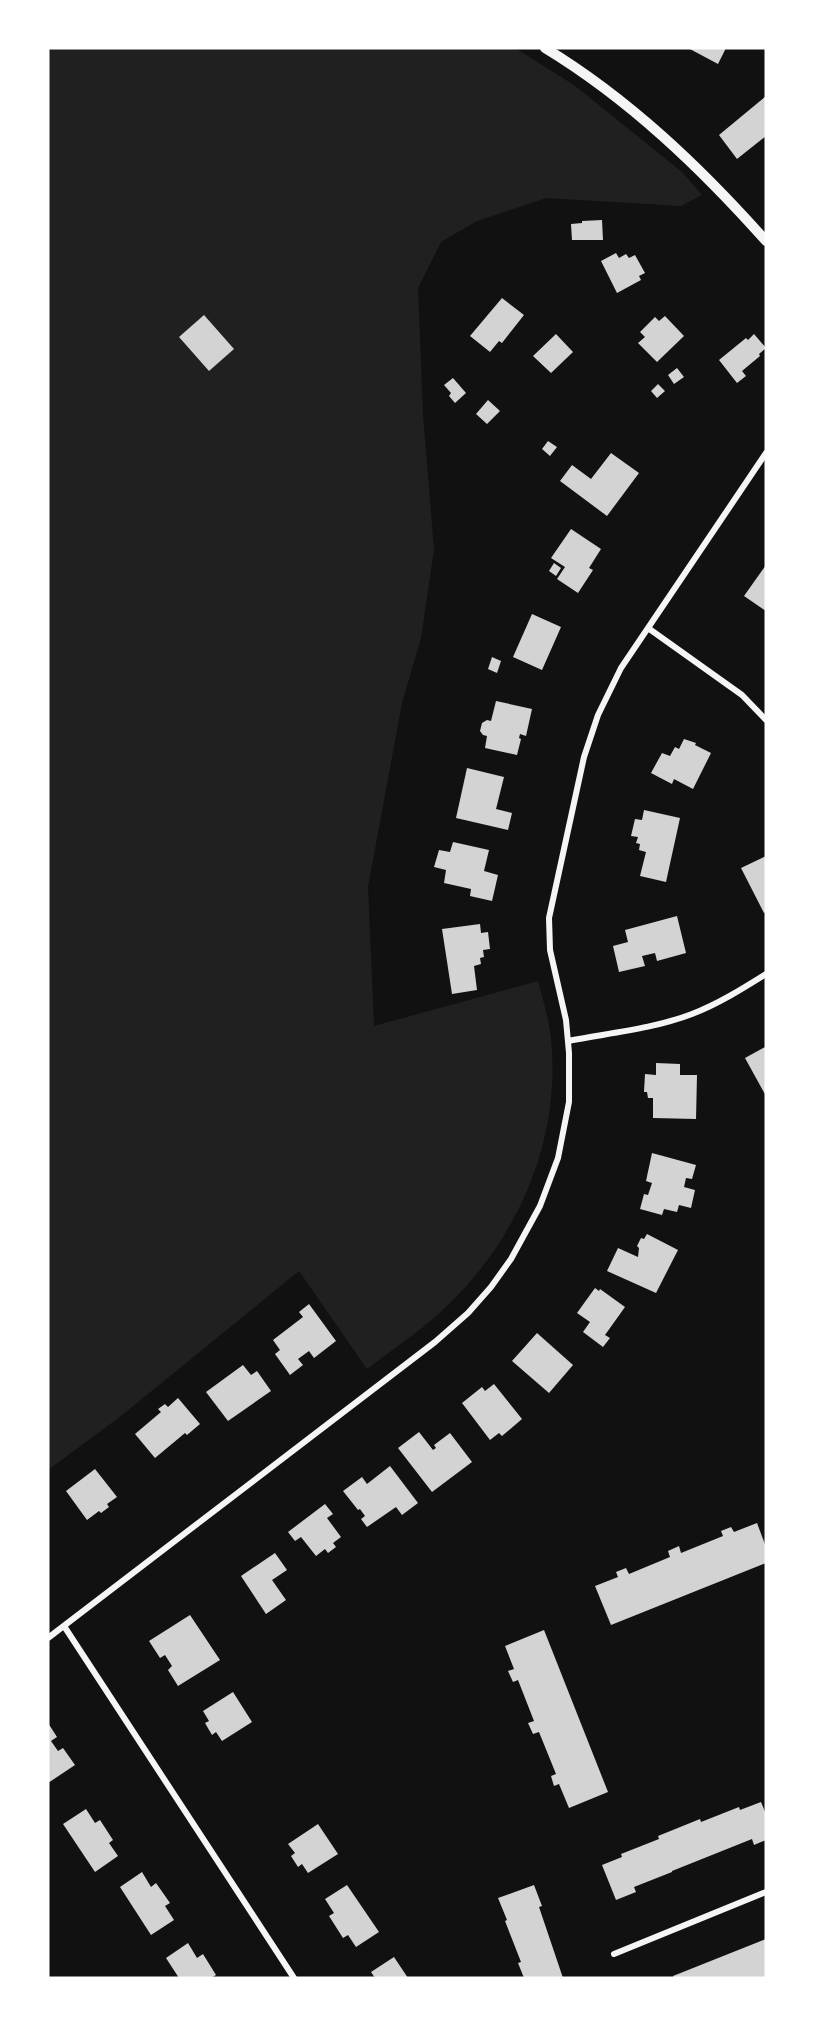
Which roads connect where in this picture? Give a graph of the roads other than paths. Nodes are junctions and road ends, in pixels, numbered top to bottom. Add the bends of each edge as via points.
1 (545, 48) edge
2 (766, 241) edge
3 (766, 453) edge
4 (648, 628) junction
5 (766, 720) edge
6 (766, 974) edge
7 (568, 1041) junction
8 (64, 1626) junction
9 (48, 1638) edge
10 (766, 1892) edge
11 (614, 1954) dead end
12 (294, 1978) edge

1 - 2 street via 637,114 707,176
3 - 4 street
4 - 5 street via 742,695
4 - 7 street via 621,668 598,715 584,757 552,898 550,950
6 - 7 street via 690,1015
7 - 8 street via 569,1102 553,1173 511,1259 468,1313
8 - 9 street
8 - 12 street
10 - 11 street

